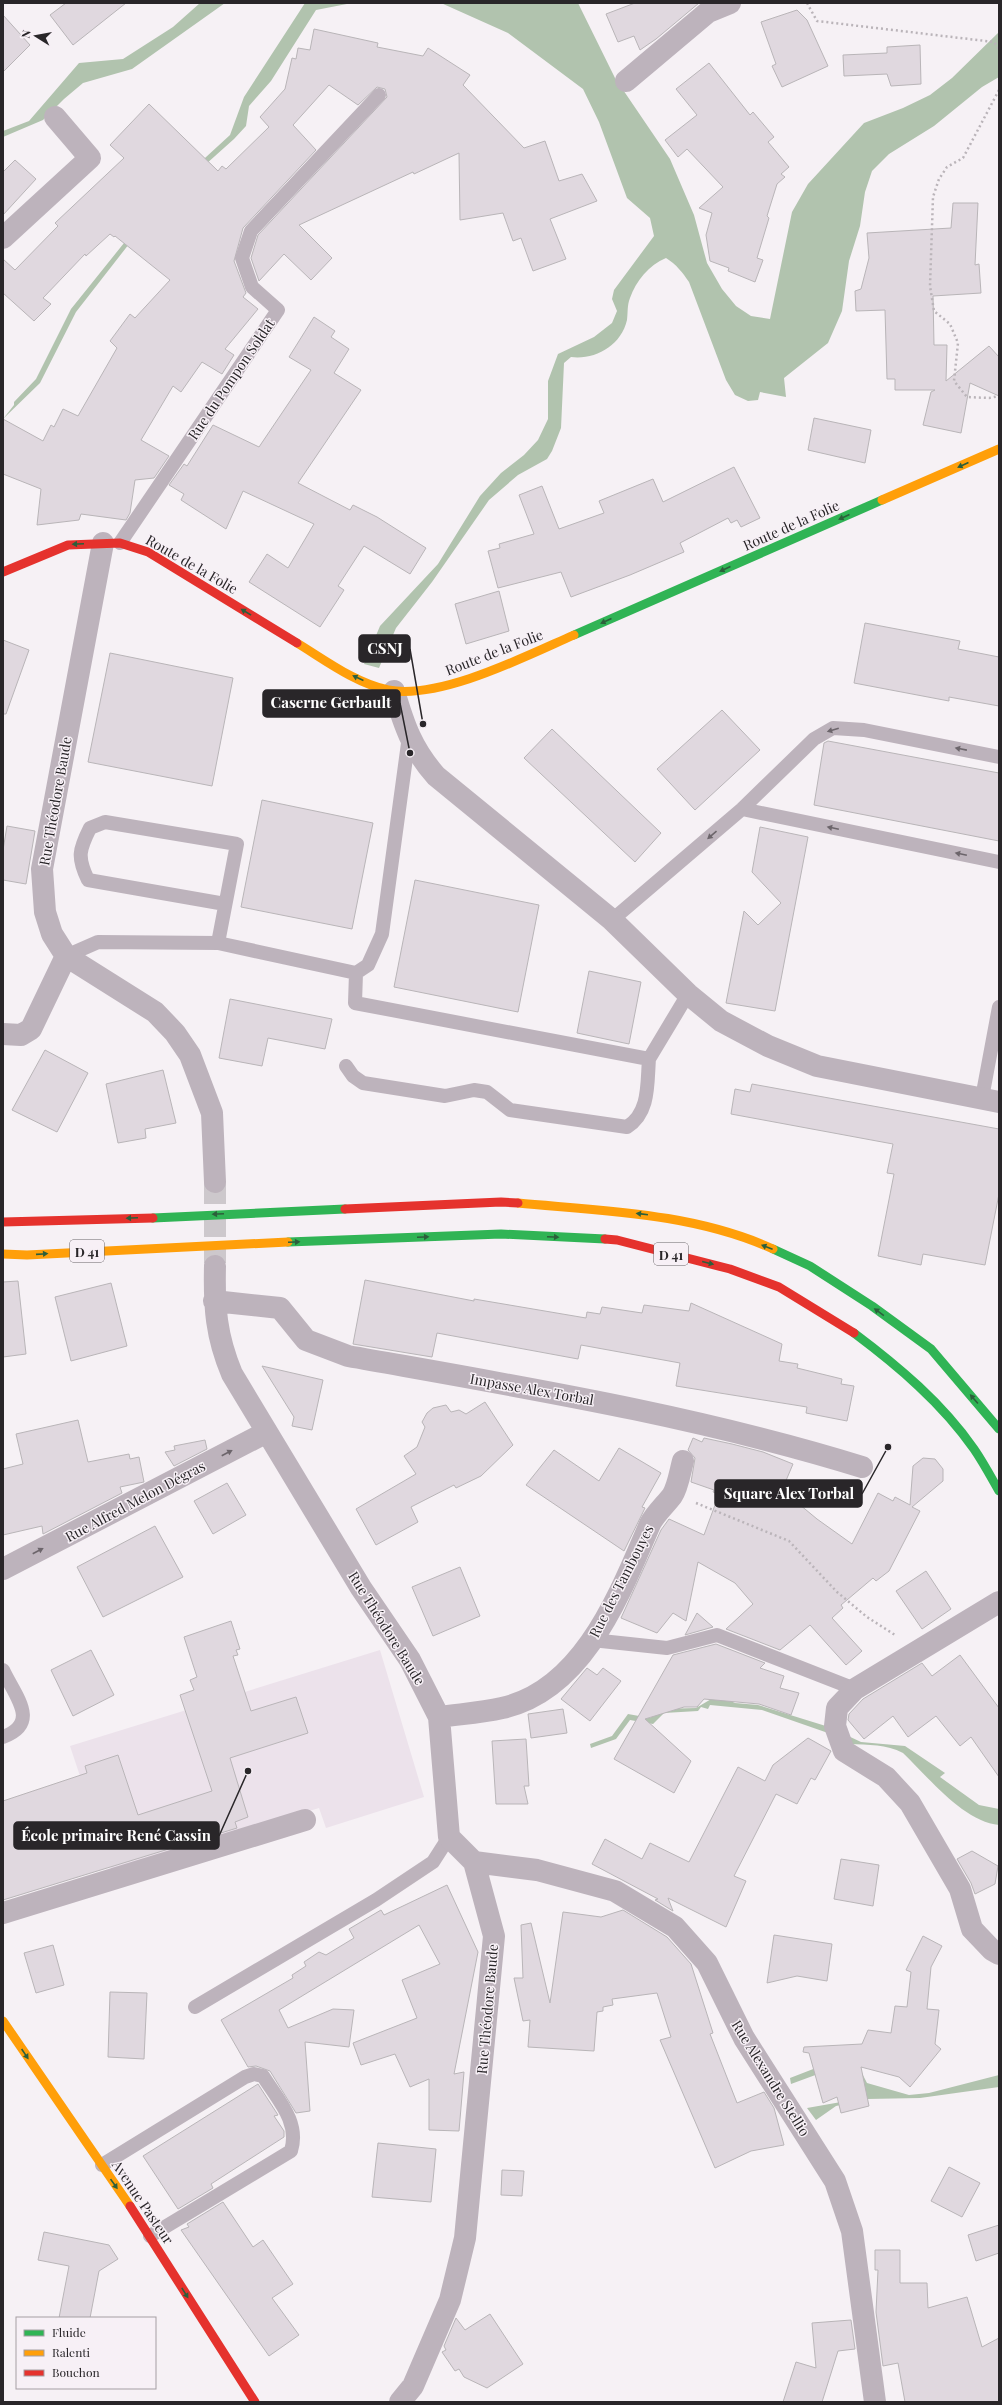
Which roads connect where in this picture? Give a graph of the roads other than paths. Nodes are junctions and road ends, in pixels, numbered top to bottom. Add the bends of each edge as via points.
1 (730, 3) edge
2 (709, 7) edge
3 (626, 81) dead end
4 (379, 95) dead end
5 (55, 117) dead end
6 (3, 238) edge
7 (999, 449) edge
8 (111, 543) junction
9 (3, 572) edge
10 (394, 690) junction
11 (409, 736) junction
12 (999, 757) edge
13 (742, 809) junction
14 (999, 862) edge
15 (225, 904) junction
16 (612, 920) junction
17 (218, 943) junction
18 (66, 956) junction
19 (356, 973) junction
20 (688, 994) junction
21 (999, 1007) edge
22 (3, 1034) edge
23 (649, 1059) junction
24 (346, 1066) dead end
25 (990, 1100) edge
26 (215, 1182) tunnel mouth
27 (3, 1222) edge
28 (3, 1254) edge
29 (216, 1266) tunnel mouth
30 (214, 1301) junction
31 (999, 1429) edge
32 (267, 1432) junction
33 (683, 1461) dead end
34 (862, 1467) dead end
35 (999, 1491) edge
36 (3, 1570) edge
37 (998, 1602) edge
38 (592, 1640) junction
39 (3, 1670) edge
40 (855, 1689) junction
41 (439, 1717) junction
42 (3, 1737) edge
43 (305, 1820) dead end
44 (449, 1837) junction
45 (474, 1862) junction
46 (3, 1913) edge
47 (999, 1954) edge
48 (195, 2007) dead end
49 (3, 2021) edge
50 (102, 2165) junction
51 (150, 2236) junction
52 (251, 2401) edge
53 (400, 2402) edge
54 (875, 2402) edge

1 - 2 street
2 - 3 street
4 - 8 lane, Rue du Pompon Soldat via 251,231 242,258 244,266 252,287 278,310
5 - 6 street via 90,158
7 -> 10 main road, Route de la Folie via 529,655 454,684 429,689
8 -> 9 main road, Route de la Folie via 68,545
10 -> 8 main road, Route de la Folie via 374,686 346,673 148,552
8 - 18 street, Rue Théodore Baude via 42,869 45,912 52,934
10 - 11 street
11 - 16 street via 422,760 436,776
11 - 19 lane via 382,934 368,964
12 -> 13 lane via 864,730 833,728 814,739
14 -> 13 lane
13 -> 16 lane
15 - 15 lane via 236,844 105,822 90,828 80,848 81,865 88,880
15 - 17 lane
16 - 20 street
17 - 18 lane via 98,942
17 - 19 lane
18 - 22 street via 31,1029 21,1035
18 - 26 street, Rue Théodore Baude via 155,1012 175,1033 190,1055 212,1113
19 - 23 lane via 354,1003
20 - 23 lane
20 - 25 street via 721,1021 768,1046 817,1066
21 - 25 lane
23 - 24 lane via 646,1100 636,1121 627,1127 510,1110 487,1092 474,1090 444,1096 363,1083 353,1076
31 -> 27 main road, D 41 via 931,1350 872,1306 810,1266 766,1246 699,1225 643,1214 501,1202
28 -> 35 main road, D 41 via 502,1234 617,1240 730,1268 779,1287 843,1325 895,1364 949,1418 974,1449
29 - 30 street, Rue Théodore Baude
30 - 32 street, Rue Théodore Baude via 218,1335 232,1374
30 - 34 street, Impasse Alex Torbal via 280,1308 306,1340 348,1356 650,1411 786,1443
36 -> 32 street, Rue Alfred Melon Dégras
32 - 41 street, Rue Théodore Baude via 362,1588 410,1660
33 - 38 street, Rue des Tambouyes via 673,1494 651,1522 633,1564
37 - 40 street
38 - 40 lane via 667,1648 717,1635
38 - 41 street, Rue des Tambouyes via 564,1675 541,1692 503,1708
39 - 42 lane via 23,1712 23,1725 16,1732
40 - 47 street via 837,1708 835,1726 844,1751 886,1777 910,1803 960,1889 972,1929
41 - 44 street, Rue Théodore Baude
43 - 46 street
44 - 45 street, Rue Théodore Baude
44 - 48 lane via 433,1862 376,1900
45 - 53 street, Rue Théodore Baude via 494,1936 465,2238 450,2300 413,2386
45 - 54 street, Rue Alexandre Stellio via 537,1870 615,1891 675,1928 707,1963 744,2038 835,2181 852,2231
49 -> 50 main road, Avenue Pasteur
50 -> 51 main road, Avenue Pasteur
50 - 51 lane via 245,2077 254,2074 263,2076 293,2125 294,2140 291,2151
51 -> 52 main road, Avenue Pasteur

